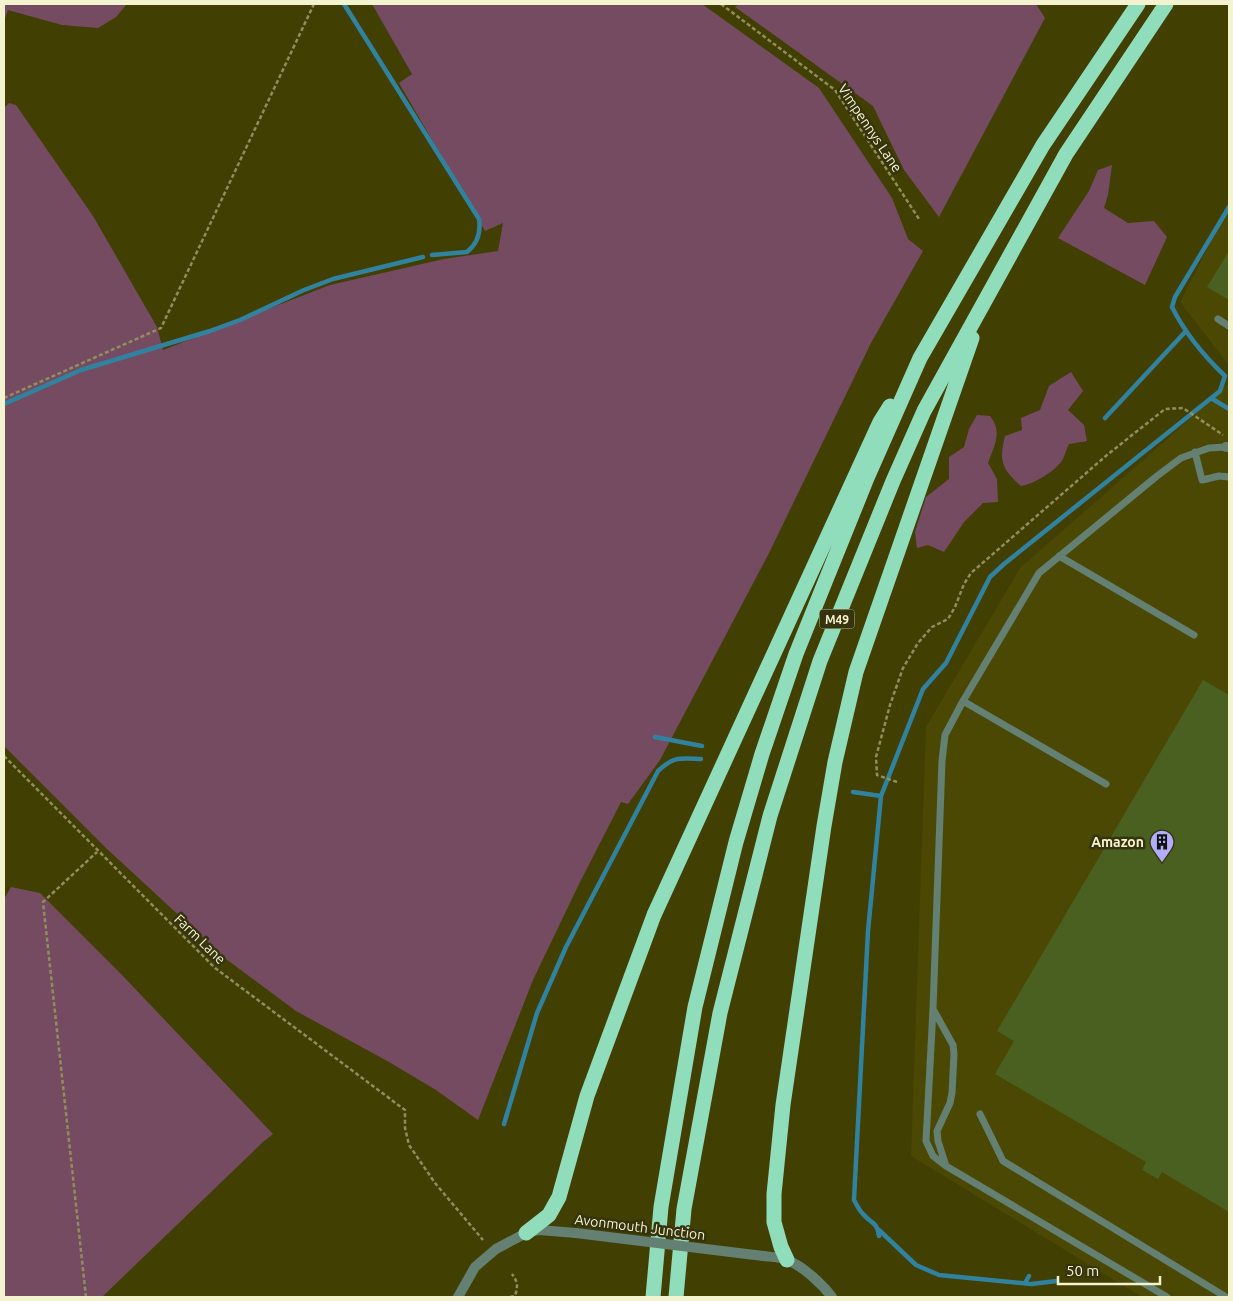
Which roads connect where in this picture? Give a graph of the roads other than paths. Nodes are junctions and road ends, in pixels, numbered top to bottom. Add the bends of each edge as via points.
1 (1138, 4) edge
2 (1166, 4) edge
3 (987, 296) junction
4 (1218, 319) dead end
5 (1229, 326) edge
6 (920, 358) junction
7 (1227, 447) edge
8 (1195, 452) junction
9 (1229, 477) edge
10 (1059, 556) junction
11 (1194, 635) dead end
12 (963, 700) junction
13 (1106, 784) dead end
14 (933, 1009) junction
15 (980, 1114) dead end
16 (946, 1166) junction
17 (526, 1233) junction
18 (787, 1260) junction
19 (460, 1292) edge
20 (451, 1297) edge
21 (653, 1297) edge
22 (676, 1297) edge
23 (832, 1297) edge
24 (1168, 1297) edge
25 (1226, 1297) edge

1 - 6 highway, M49 via 1043,146
2 - 3 highway, M49 via 1066,154
3 - 18 highway, M49 via 856,672 835,762 784,1105 774,1194 774,1222
3 - 22 highway, M49 via 924,411 893,481 820,661 770,816 720,1013 684,1209
4 - 5 lane
6 - 17 highway, M49 via 880,422 654,915 587,1096 559,1197 549,1215
6 - 21 highway, M49 via 867,478 796,654 736,842 695,1007 661,1207
7 - 8 lane
8 - 9 lane via 1202,480
8 - 10 lane via 1156,476
10 - 11 lane
10 - 12 lane via 1039,573
12 - 13 lane
12 - 14 lane via 945,735 942,761
14 - 16 lane via 926,1141 933,1156
14 - 16 lane via 953,1045 954,1054 950,1103 937,1130
15 - 25 lane via 1003,1161
16 - 24 lane
17 - 18 street, Avonmouth Junction, bridge via 539,1230 576,1233
17 - 19 street, Avonmouth Junction via 496,1249 475,1267
18 - 23 street, Avonmouth Junction via 810,1274
19 - 20 lane

